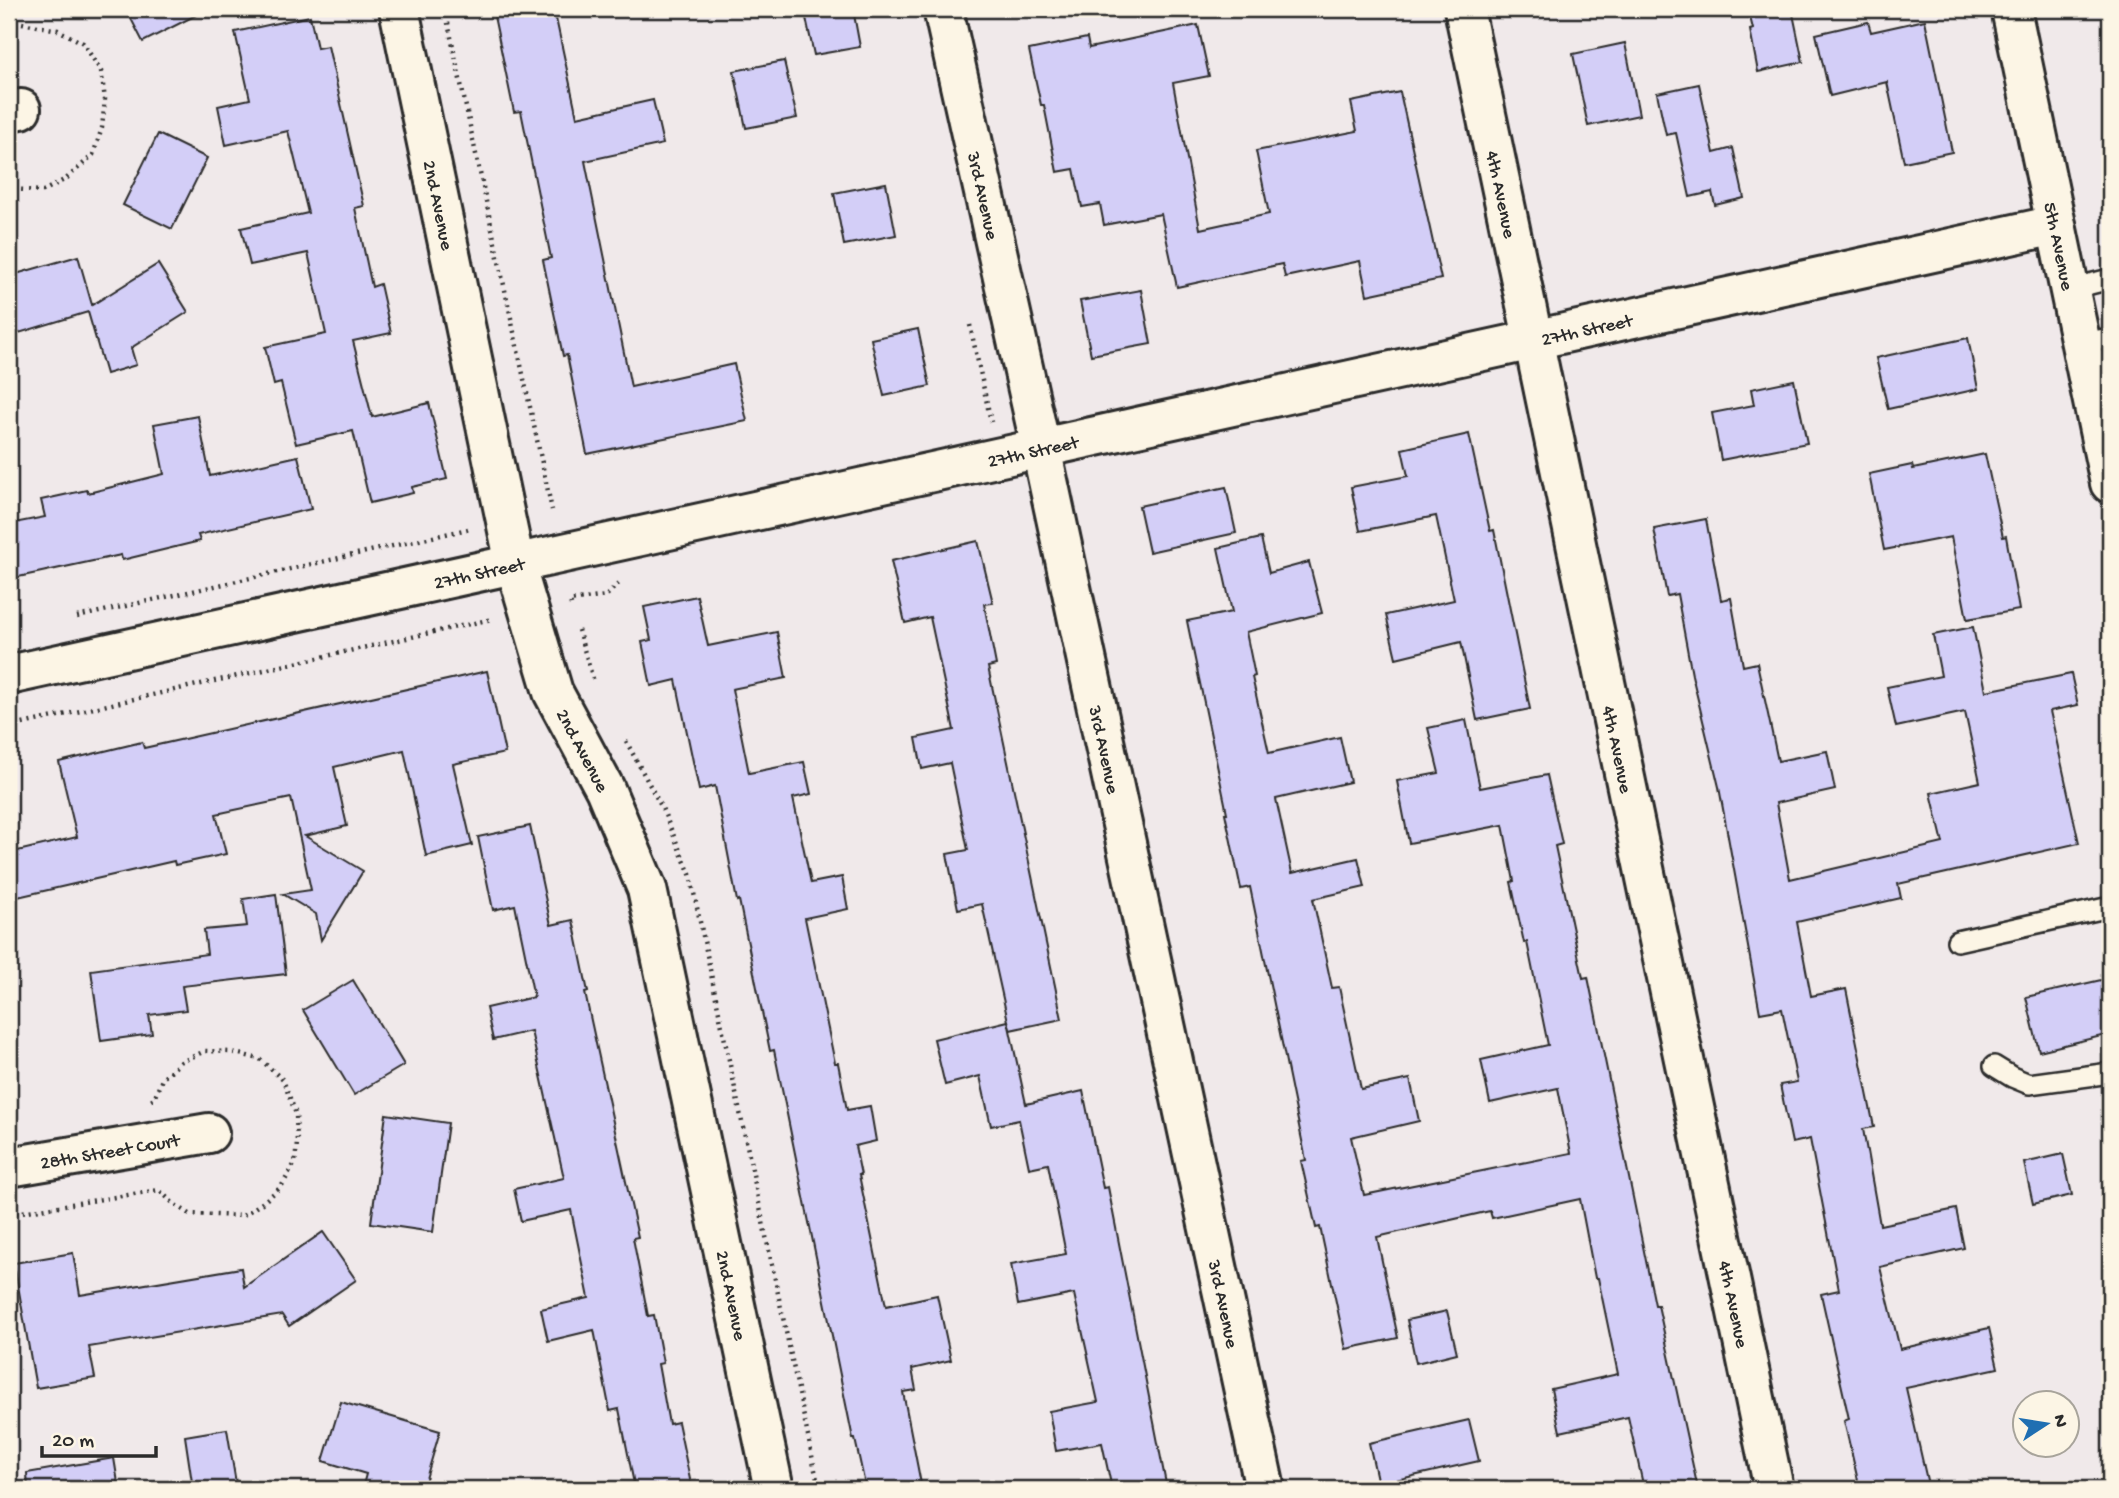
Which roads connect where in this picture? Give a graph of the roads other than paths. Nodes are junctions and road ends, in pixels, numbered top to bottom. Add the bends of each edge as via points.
1 (399, 9) edge
2 (943, 9) edge
3 (1464, 9) edge
4 (2011, 9) edge
5 (2056, 225) junction
6 (2110, 279) edge
7 (2070, 289) junction
8 (1533, 340) junction
9 (2096, 341) edge
10 (1041, 448) junction
11 (2110, 483) edge
12 (515, 564) junction
13 (9, 675) edge
14 (2110, 907) edge
15 (1957, 941) dead end
16 (1994, 1066) dead end
17 (2110, 1073) edge
18 (209, 1133) dead end
19 (9, 1167) edge
20 (774, 1489) edge
21 (1265, 1489) edge
22 (1774, 1489) edge

1 - 12 street, 2nd Avenue
2 - 10 street, 3rd Avenue
3 - 8 street, 4th Avenue
4 - 5 street, 5th Avenue
5 - 7 street, 5th Avenue
5 - 8 street, 27th Street
6 - 7 lane
7 - 9 street, 5th Avenue
8 - 10 street, 27th Street
8 - 22 street, 4th Avenue
9 - 11 street, 5th Avenue
10 - 12 street, 27th Street
10 - 21 street, 3rd Avenue
12 - 13 street, 27th Street
12 - 20 street, 2nd Avenue via 554,692 605,789 647,889
14 - 15 lane
16 - 17 lane via 2029,1084
18 - 19 street, 28th Street Court

